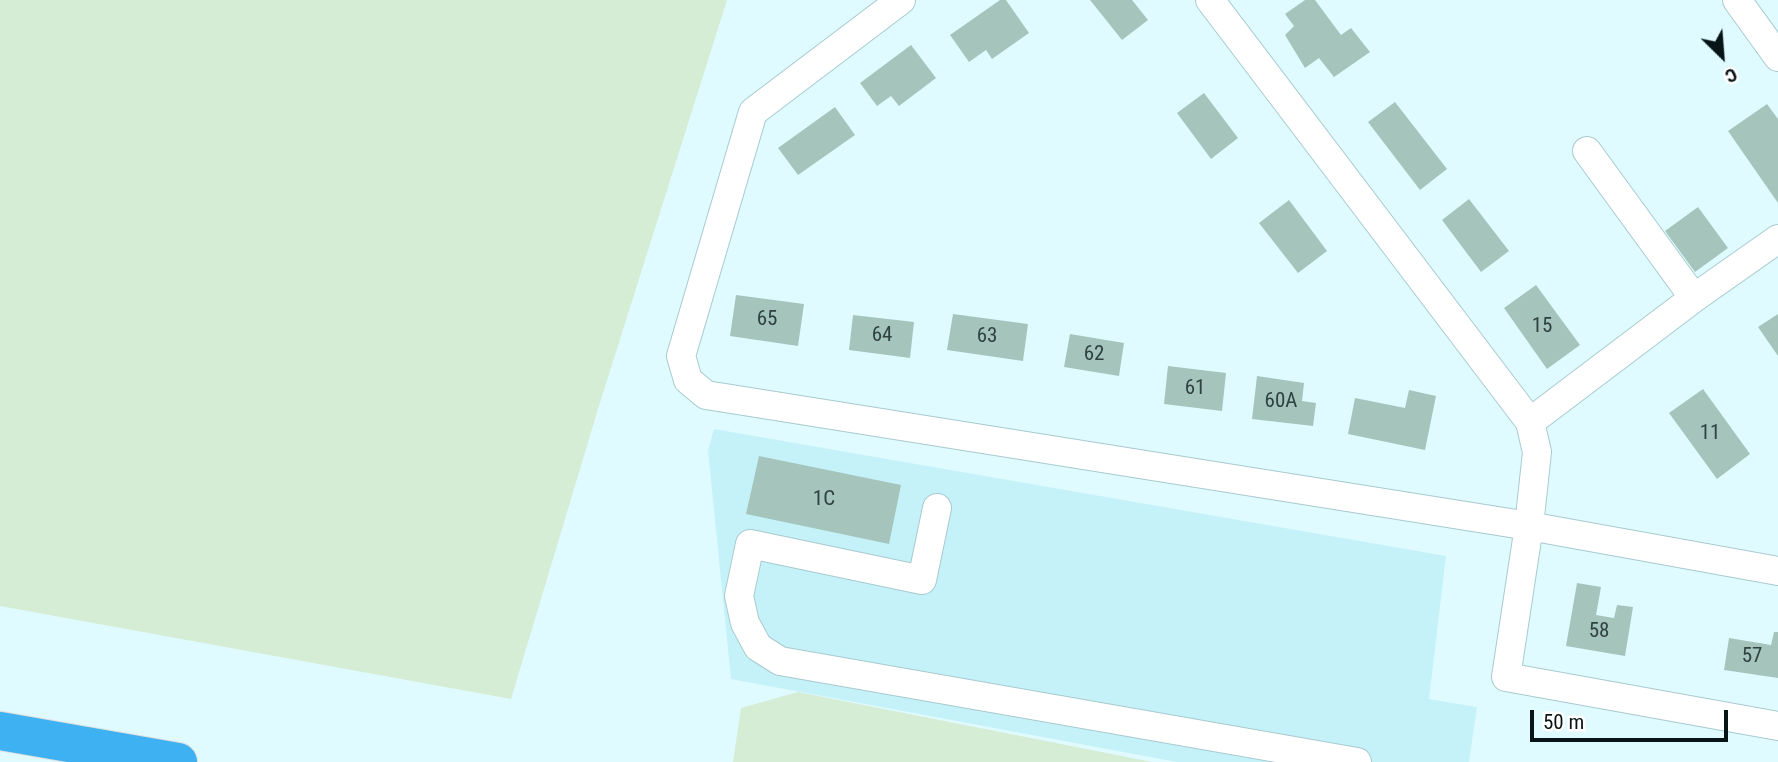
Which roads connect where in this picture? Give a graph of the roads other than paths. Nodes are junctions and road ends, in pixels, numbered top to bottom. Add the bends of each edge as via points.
1 (901, 0) edge
2 (1737, 0) edge
3 (1217, 3) edge
4 (1778, 57) edge
5 (1587, 151) dead end
6 (1778, 239) edge
7 (1694, 298) junction
8 (1530, 422) junction
9 (937, 508) dead end
10 (1529, 526) junction
11 (1778, 571) edge
12 (1778, 726) edge
13 (0, 731) edge
14 (178, 762) edge
15 (1357, 762) edge

1 - 10 street via 753,112 681,356 688,380 706,395
2 - 4 street
3 - 8 street
5 - 7 street
6 - 7 street
7 - 8 street
8 - 10 street via 1537,452
9 - 15 street via 922,580 750,544 739,596 745,623 758,647 780,661
10 - 11 street
10 - 12 street via 1506,677
13 - 14 highway

